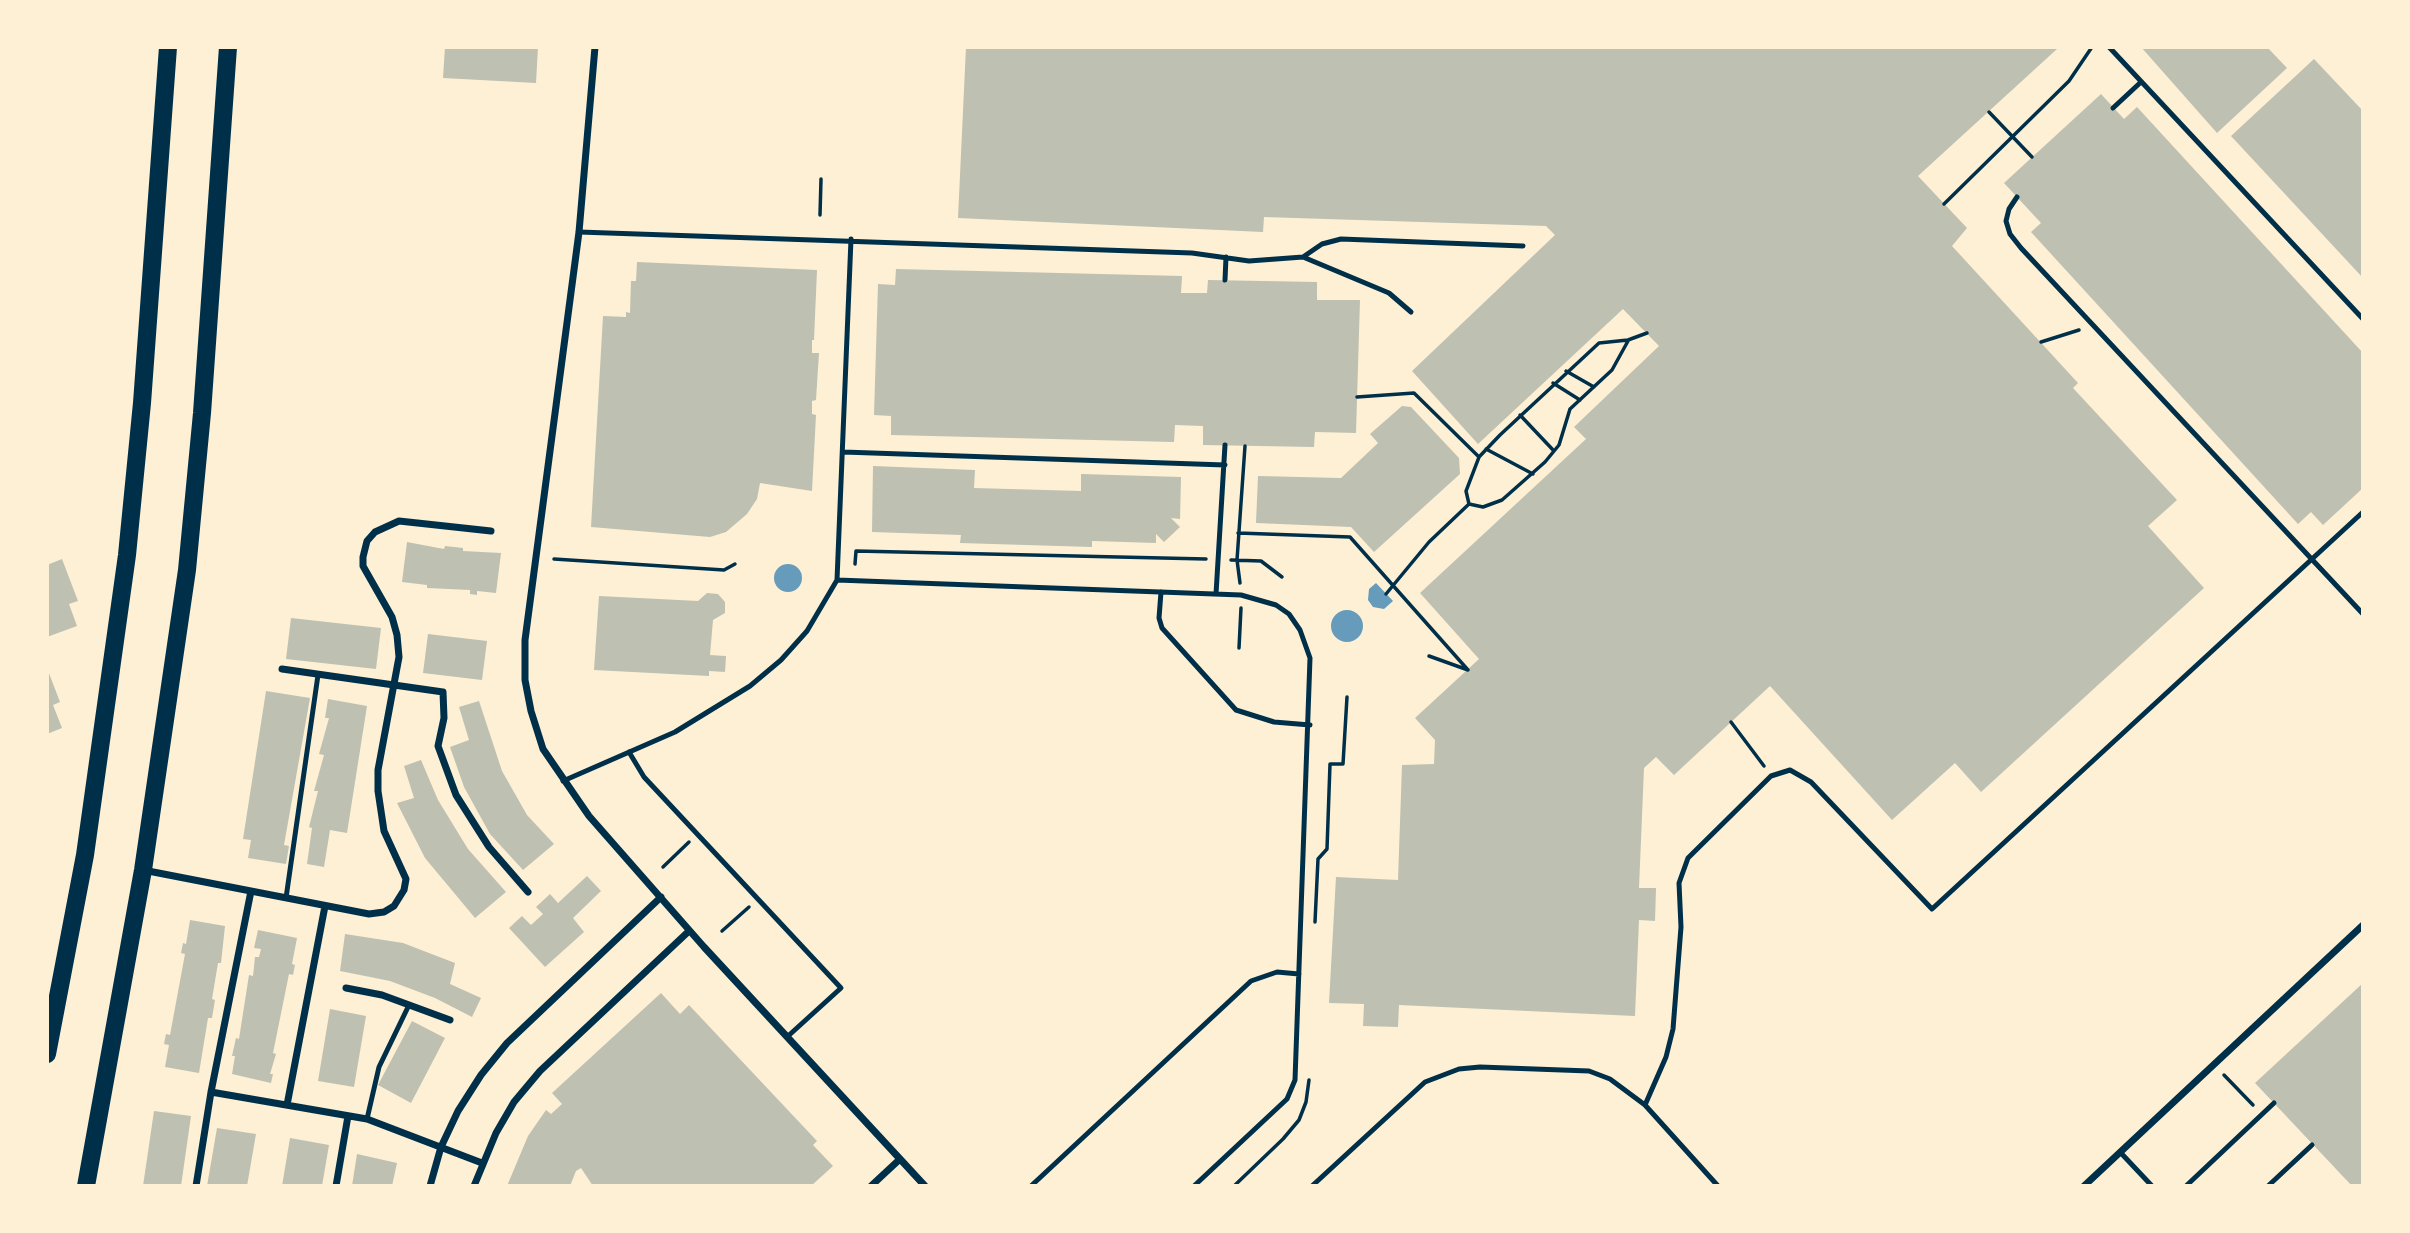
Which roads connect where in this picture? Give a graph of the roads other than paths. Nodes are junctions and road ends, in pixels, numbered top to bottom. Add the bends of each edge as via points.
1 (168, 47) edge
2 (228, 47) edge
3 (595, 47) edge
4 (2109, 47) edge
5 (2141, 82) junction
6 (2113, 108) dead end
7 (2017, 197) dead end
8 (579, 232) junction
9 (850, 239) junction
10 (1523, 246) dead end
11 (1226, 257) junction
12 (1303, 257) junction
13 (1225, 280) dead end
14 (1411, 312) dead end
15 (2363, 319) edge
16 (1225, 445) dead end
17 (843, 452) junction
18 (1225, 465) junction
19 (2363, 512) edge
20 (491, 531) dead end
21 (2310, 561) junction
22 (837, 580) junction
23 (1161, 592) junction
24 (1216, 594) junction
25 (2363, 614) edge
26 (282, 669) dead end
27 (318, 675) junction
28 (395, 685) junction
29 (1310, 725) junction
30 (629, 752) junction
31 (563, 781) junction
32 (143, 870) junction
33 (251, 891) junction
34 (528, 892) dead end
35 (661, 897) junction
36 (286, 898) junction
37 (325, 906) junction
38 (2363, 925) edge
39 (689, 931) junction
40 (1299, 974) junction
41 (346, 988) dead end
42 (409, 1004) junction
43 (450, 1020) dead end
44 (787, 1037) junction
45 (47, 1054) edge
46 (211, 1092) junction
47 (2274, 1103) dead end
48 (287, 1105) junction
49 (1645, 1105) junction
50 (348, 1116) junction
51 (367, 1119) junction
52 (2312, 1144) dead end
53 (441, 1147) junction
54 (2120, 1152) junction
55 (900, 1159) junction
56 (482, 1163) junction
57 (86, 1186) edge
58 (196, 1186) edge
59 (336, 1186) edge
60 (430, 1186) edge
61 (474, 1186) edge
62 (871, 1186) edge
63 (925, 1186) edge
64 (1031, 1186) edge
65 (1194, 1186) edge
66 (1312, 1186) edge
67 (1718, 1186) edge
68 (2084, 1186) edge
69 (2152, 1186) edge
70 (2186, 1186) edge
71 (2268, 1186) edge

1 - 45 main road via 127,555 87,841
2 - 32 main road via 188,557
3 - 8 street
4 - 5 lane
5 - 6 lane
5 - 15 lane
7 - 21 lane via 2006,221 2021,248
8 - 9 lane
8 - 31 street via 525,640 531,711 543,749
9 - 11 lane
9 - 17 lane
10 - 12 lane via 1341,239 1322,244
11 - 12 lane via 1249,261
11 - 13 lane
12 - 14 lane via 1389,293
16 - 18 lane
17 - 18 lane
17 - 22 lane
18 - 24 lane
19 - 21 lane
20 - 28 street via 399,521 387,524 367,541 363,566 397,635
21 - 25 lane
21 - 49 lane via 1932,909 1811,782 1790,770 1772,776 1688,858 1679,883 1681,927 1673,1029
22 - 23 lane
22 - 30 lane via 807,631 750,686 676,732
23 - 24 lane
23 - 29 lane via 1159,618 1167,635 1236,710 1274,722
24 - 29 lane via 1265,600 1289,614 1310,658
26 - 27 street
27 - 28 street
27 - 36 lane
28 - 34 street via 443,692 438,746 456,795 489,847
28 - 37 street via 377,791 384,831 402,868 404,890 384,912 369,914
29 - 40 lane
30 - 31 lane
30 - 44 lane via 644,777 841,988
31 - 35 street
32 - 33 street
32 - 57 main road
33 - 36 street
33 - 46 street
35 - 39 street
35 - 53 street via 507,1043 458,1111
36 - 37 street
37 - 48 street
38 - 54 street
39 - 44 street
39 - 56 street via 540,1071 514,1102
40 - 64 lane via 1277,972 1251,981
40 - 65 lane via 1293,1090
41 - 42 street
42 - 43 street
42 - 51 lane via 379,1067
44 - 55 street
46 - 48 street
46 - 58 street
47 - 70 lane
48 - 50 street
49 - 66 lane via 1623,1086 1589,1071 1459,1069 1425,1082
49 - 67 lane
50 - 51 street
50 - 59 street
51 - 53 street
52 - 71 lane
53 - 56 street
53 - 60 street
54 - 68 street
54 - 69 lane
55 - 62 street
55 - 63 street
56 - 61 street

